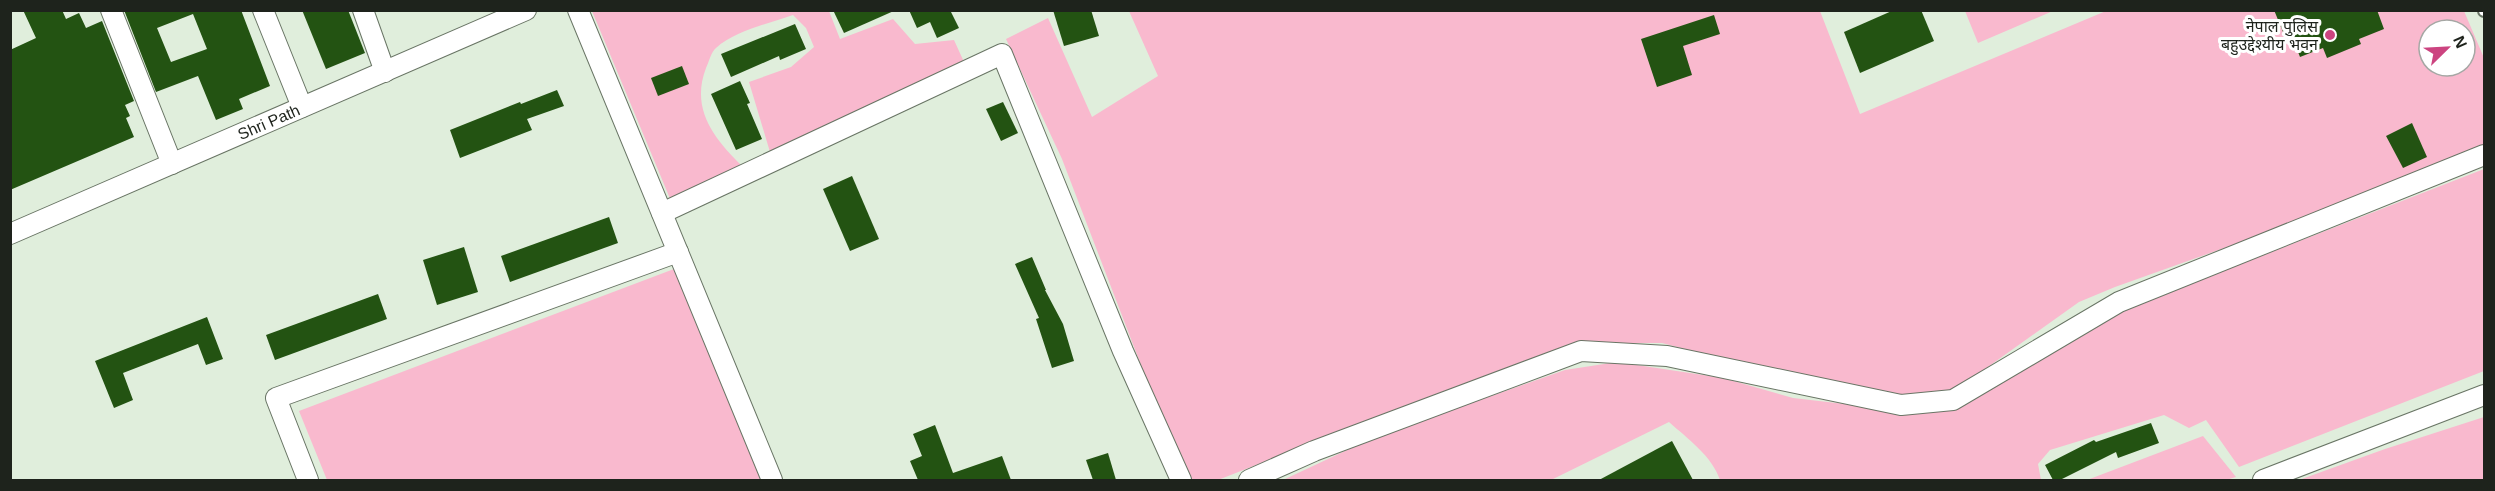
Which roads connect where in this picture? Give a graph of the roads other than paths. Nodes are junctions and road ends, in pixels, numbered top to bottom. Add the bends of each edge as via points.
1 (111, 10) edge
2 (263, 10) edge
3 (363, 10) edge
4 (526, 10) edge
5 (578, 10) edge
6 (386, 72) junction
7 (302, 107) junction
8 (2484, 155) edge
9 (172, 164) junction
10 (662, 213) junction
11 (10, 234) edge
12 (678, 252) junction
13 (2484, 395) edge
14 (308, 480) edge
15 (772, 480) edge
16 (1181, 480) edge
17 (1248, 480) edge
18 (2263, 480) edge

1 - 9 street
2 - 7 street
3 - 6 street
4 - 6 street, Shri Path
5 - 10 street
6 - 7 street, Shri Path
7 - 9 street, Shri Path
8 - 17 street via 2120,302 1953,400 1901,405 1667,356 1581,351 1314,451
9 - 11 street, Shri Path
10 - 12 street
10 - 16 street via 1002,54 1123,351
12 - 14 street via 276,398
12 - 15 street
13 - 18 street

